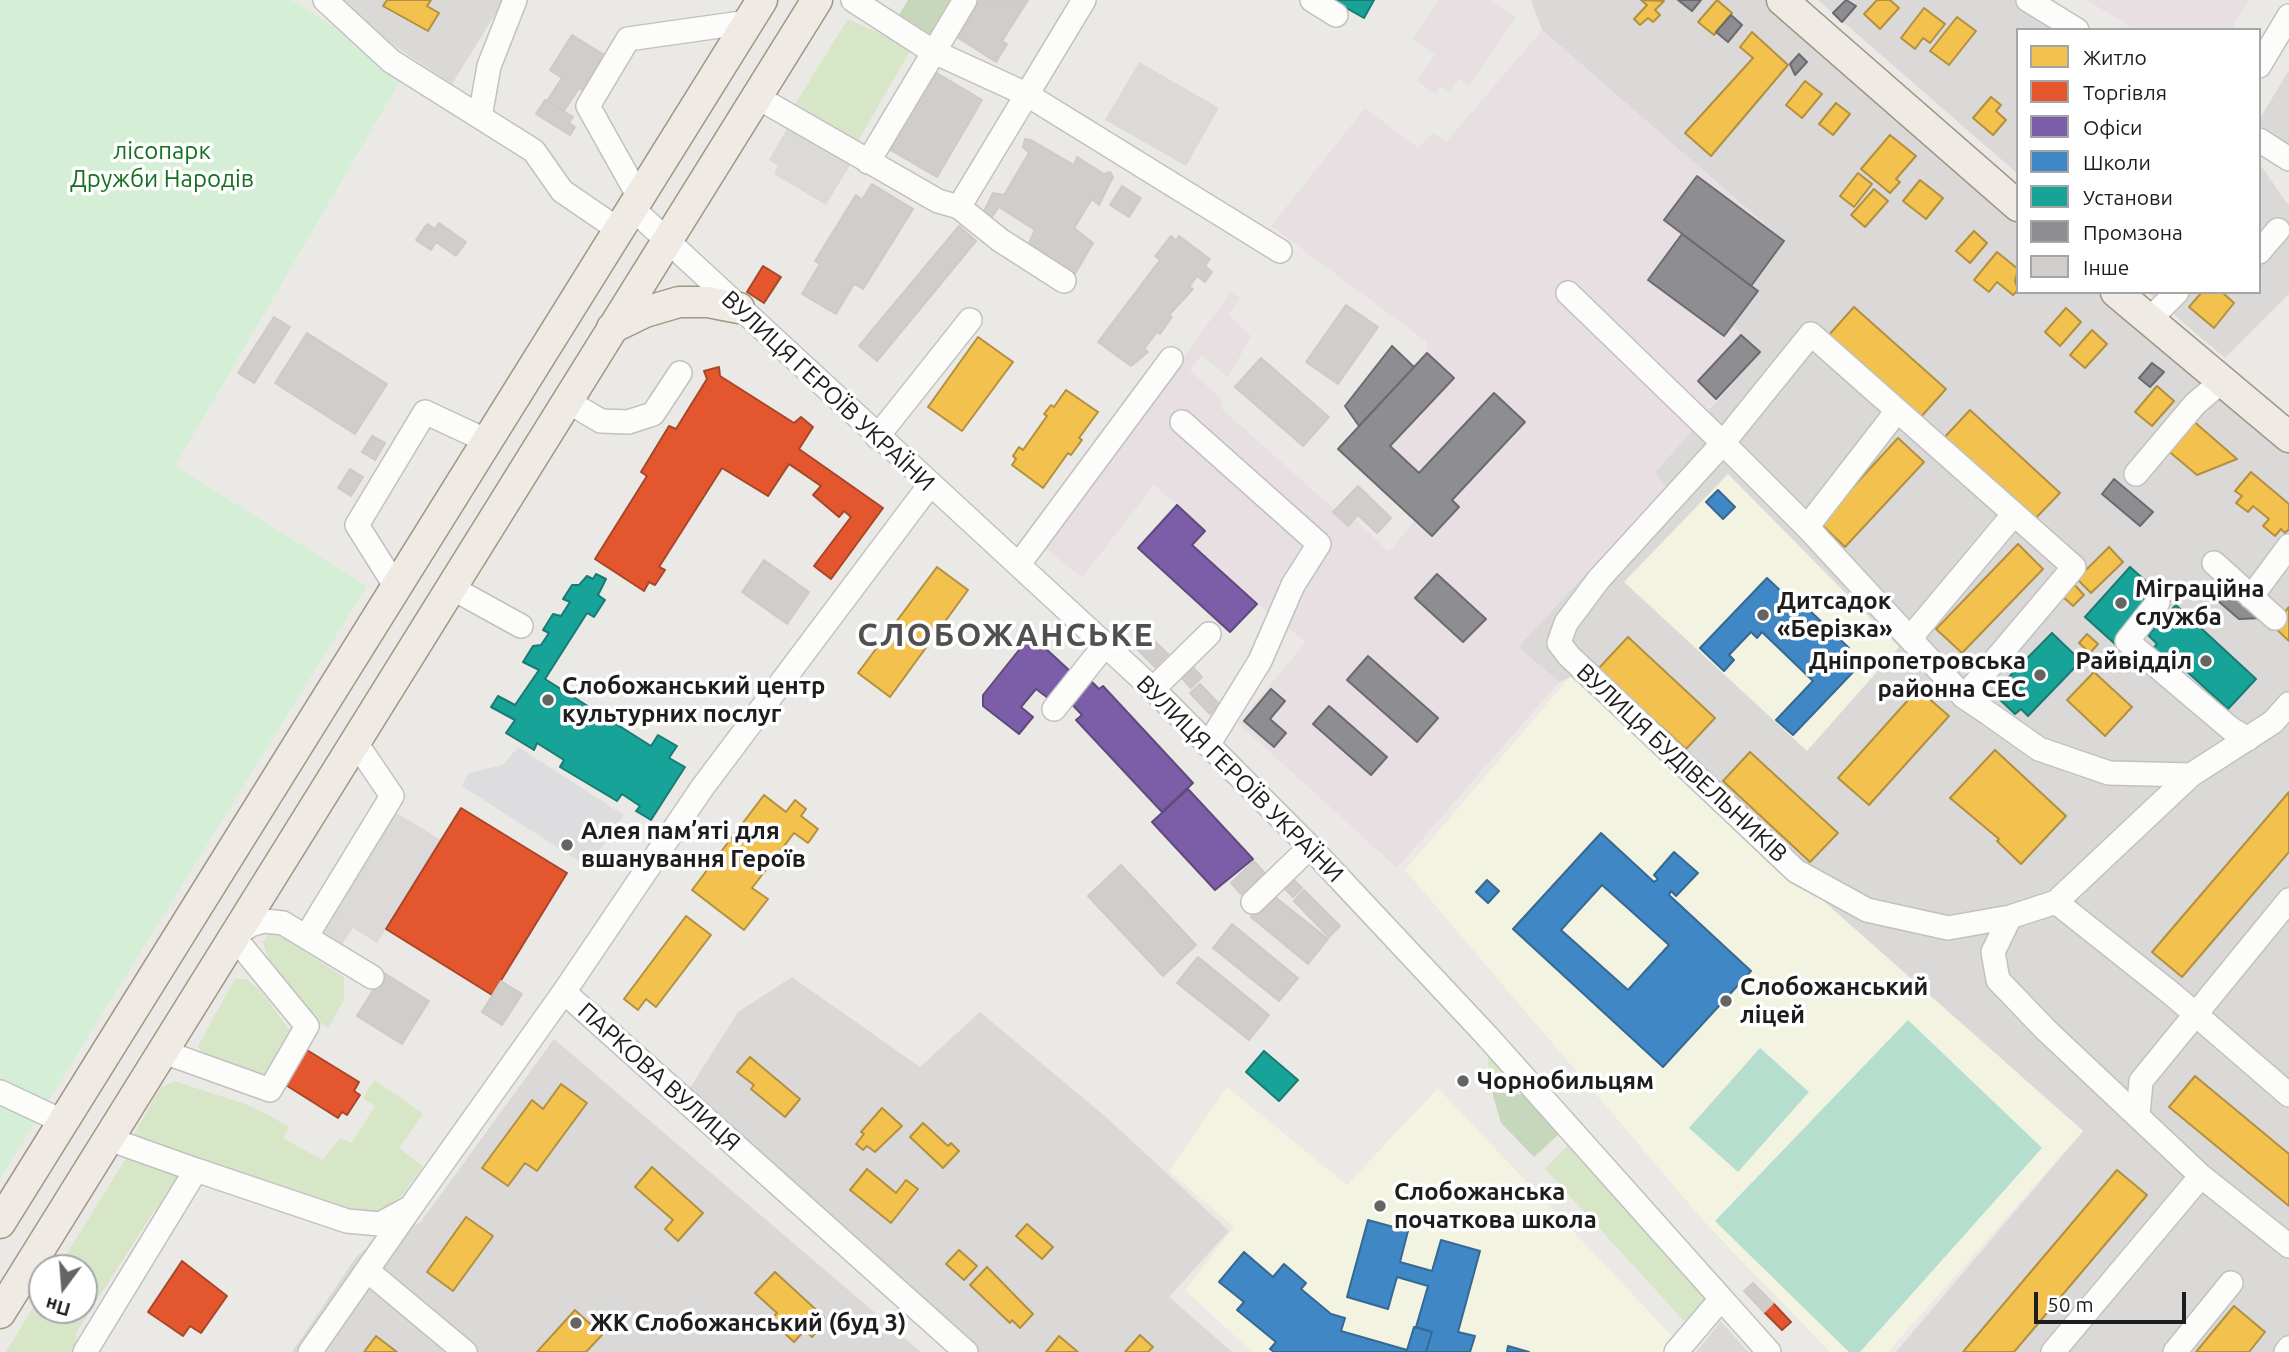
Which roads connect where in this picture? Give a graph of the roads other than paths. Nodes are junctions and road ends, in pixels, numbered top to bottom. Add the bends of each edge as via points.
1 (325, 0) edge
2 (515, 0) edge
3 (817, 0) edge
4 (853, 0) edge
5 (965, 0) edge
6 (1084, 0) edge
7 (1312, 0) edge
8 (1782, 0) edge
9 (2028, 0) edge
10 (755, 11) edge
11 (1336, 15) dead end
12 (2289, 16) edge
13 (2074, 28) edge
14 (2282, 42) edge
15 (932, 51) junction
16 (2261, 64) edge
17 (1026, 94) junction
18 (757, 97) junction
19 (480, 117) junction
20 (2261, 141) edge
21 (2289, 159) edge
22 (867, 162) junction
23 (2016, 204) edge
24 (959, 207) junction
25 (630, 212) junction
26 (2278, 230) dead end
27 (667, 240) junction
28 (2261, 250) edge
29 (1280, 251) dead end
30 (1064, 281) dead end
31 (1568, 293) dead end
32 (2118, 294) edge
33 (2175, 294) edge
34 (739, 308) junction
35 (970, 320) dead end
36 (2149, 320) junction
37 (612, 328) junction
38 (1171, 359) dead end
39 (680, 373) dead end
40 (2222, 381) junction
41 (568, 401) junction
42 (1898, 411) junction
43 (1182, 422) dead end
44 (877, 437) junction
45 (2289, 437) edge
46 (487, 441) junction
47 (1723, 443) junction
48 (2136, 474) dead end
49 (929, 486) junction
50 (2014, 514) junction
51 (1807, 527) junction
52 (2289, 546) edge
53 (2214, 563) dead end
54 (1019, 564) junction
55 (396, 587) junction
56 (452, 588) junction
57 (2251, 597) junction
58 (2158, 602) dead end
59 (2275, 618) dead end
60 (521, 626) dead end
61 (1209, 635) dead end
62 (1911, 637) junction
63 (1105, 645) junction
64 (1153, 689) junction
65 (1965, 697) junction
66 (2289, 704) edge
67 (1054, 709) dead end
68 (2248, 739) junction
69 (356, 743) junction
70 (1208, 746) junction
71 (2140, 774) junction
72 (2192, 775) junction
73 (2154, 810) junction
74 (1311, 847) junction
75 (2289, 900) edge
76 (1253, 902) dead end
77 (2056, 902) junction
78 (2010, 917) junction
79 (234, 936) junction
80 (306, 937) junction
81 (372, 977) dead end
82 (564, 992) junction
83 (2193, 1015) junction
84 (163, 1052) junction
85 (0, 1092) edge
86 (2289, 1095) edge
87 (2138, 1116) junction
88 (64, 1122) junction
89 (109, 1139) junction
90 (196, 1170) junction
91 (2201, 1176) junction
92 (411, 1207) junction
93 (0, 1223) edge
94 (2289, 1246) edge
95 (369, 1272) junction
96 (2231, 1283) dead end
97 (1721, 1299) junction
98 (0, 1313) edge
99 (2289, 1348) edge
100 (85, 1352) edge
101 (310, 1352) edge
102 (465, 1352) edge
103 (964, 1352) edge
104 (1676, 1352) edge
105 (1769, 1352) edge
106 (2053, 1352) edge
107 (2175, 1352) edge
108 (2286, 1352) edge

1 - 19 street via 390,61
2 - 19 street via 489,66
3 - 18 main road
4 - 15 street
5 - 15 street
6 - 17 street
7 - 11 street
8 - 23 main road
9 - 13 street
10 - 25 main road
10 - 25 street via 628,39 588,106
12 - 14 street
14 - 16 street
15 - 17 street
15 - 22 street
17 - 24 street
17 - 29 street
18 - 22 street
18 - 27 main road
19 - 25 street via 534,151 562,191
20 - 21 street
22 - 24 street via 937,201
24 - 30 street
25 - 27 street, ВУЛИЦЯ ГЕРОЇВ УКРАЇНИ
25 - 46 main road
26 - 28 street
27 - 34 street, ВУЛИЦЯ ГЕРОЇВ УКРАЇНИ
27 - 37 main road
31 - 47 street
32 - 36 main road
33 - 36 street
34 - 37 main road via 679,302
34 - 44 street, ВУЛИЦЯ ГЕРОЇВ УКРАЇНИ
35 - 44 street
36 - 40 main road
37 - 41 main road
38 - 54 street
39 - 41 street via 653,414 628,422 601,421
40 - 45 main road
40 - 48 street via 2195,404
41 - 56 main road
42 - 47 street, ВУЛИЦЯ БУДІВЕЛЬНИКІВ via 1811,334
42 - 50 street, ВУЛИЦЯ БУДІВЕЛЬНИКІВ
42 - 51 street
43 - 70 street via 1319,544 1293,585 1260,661
44 - 49 street, ВУЛИЦЯ ГЕРОЇВ УКРАЇНИ
46 - 55 main road
46 - 55 street via 425,412 357,524
47 - 51 street
47 - 78 street, ВУЛИЦЯ БУДІВЕЛЬНИКІВ via 1599,579 1566,623 1559,643 1796,871 1867,910 1948,928
49 - 54 street, ВУЛИЦЯ ГЕРОЇВ УКРАЇНИ
49 - 82 street via 702,788
50 - 62 street
50 - 65 street, ВУЛИЦЯ БУДІВЕЛЬНИКІВ via 2074,567
51 - 62 street
52 - 57 street
53 - 57 street
54 - 63 street, ВУЛИЦЯ ГЕРОЇВ УКРАЇНИ
55 - 88 main road
56 - 60 street
56 - 69 main road
57 - 59 street
58 - 68 street via 2127,640
61 - 64 street
62 - 65 street
63 - 64 street, ВУЛИЦЯ ГЕРОЇВ УКРАЇНИ
63 - 67 street
64 - 70 street, ВУЛИЦЯ ГЕРОЇВ УКРАЇНИ
65 - 71 street via 2039,750 2109,773
66 - 68 street, ВУЛИЦЯ БУДІВЕЛЬНИКІВ
68 - 72 street, ВУЛИЦЯ БУДІВЕЛЬНИКІВ
69 - 79 main road
69 - 80 street via 392,796
70 - 74 street, ВУЛИЦЯ ГЕРОЇВ УКРАЇНИ
71 - 72 street
71 - 73 street
72 - 73 street, ВУЛИЦЯ БУДІВЕЛЬНИКІВ
73 - 77 street, ВУЛИЦЯ БУДІВЕЛЬНИКІВ
74 - 76 street
74 - 97 street, ВУЛИЦЯ ГЕРОЇВ УКРАЇНИ
75 - 83 street
77 - 78 street, ВУЛИЦЯ БУДІВЕЛЬНИКІВ
77 - 83 street
78 - 87 street via 1993,952 1998,980
79 - 80 street via 264,921 283,923
79 - 84 main road
79 - 84 street via 307,1027 270,1090
80 - 81 street
82 - 92 street
82 - 103 street, ПАРКОВА ВУЛИЦЯ
83 - 86 street
83 - 87 street via 2141,1081
84 - 89 main road
85 - 88 street
87 - 91 street
88 - 93 main road
89 - 90 street
89 - 98 main road
90 - 92 street via 347,1221 380,1224
90 - 100 street
91 - 94 street
91 - 106 street
92 - 95 street
95 - 101 street
95 - 102 street
96 - 107 street
97 - 104 street
97 - 105 street, ВУЛИЦЯ ГЕРОЇВ УКРАЇНИ
99 - 108 street

